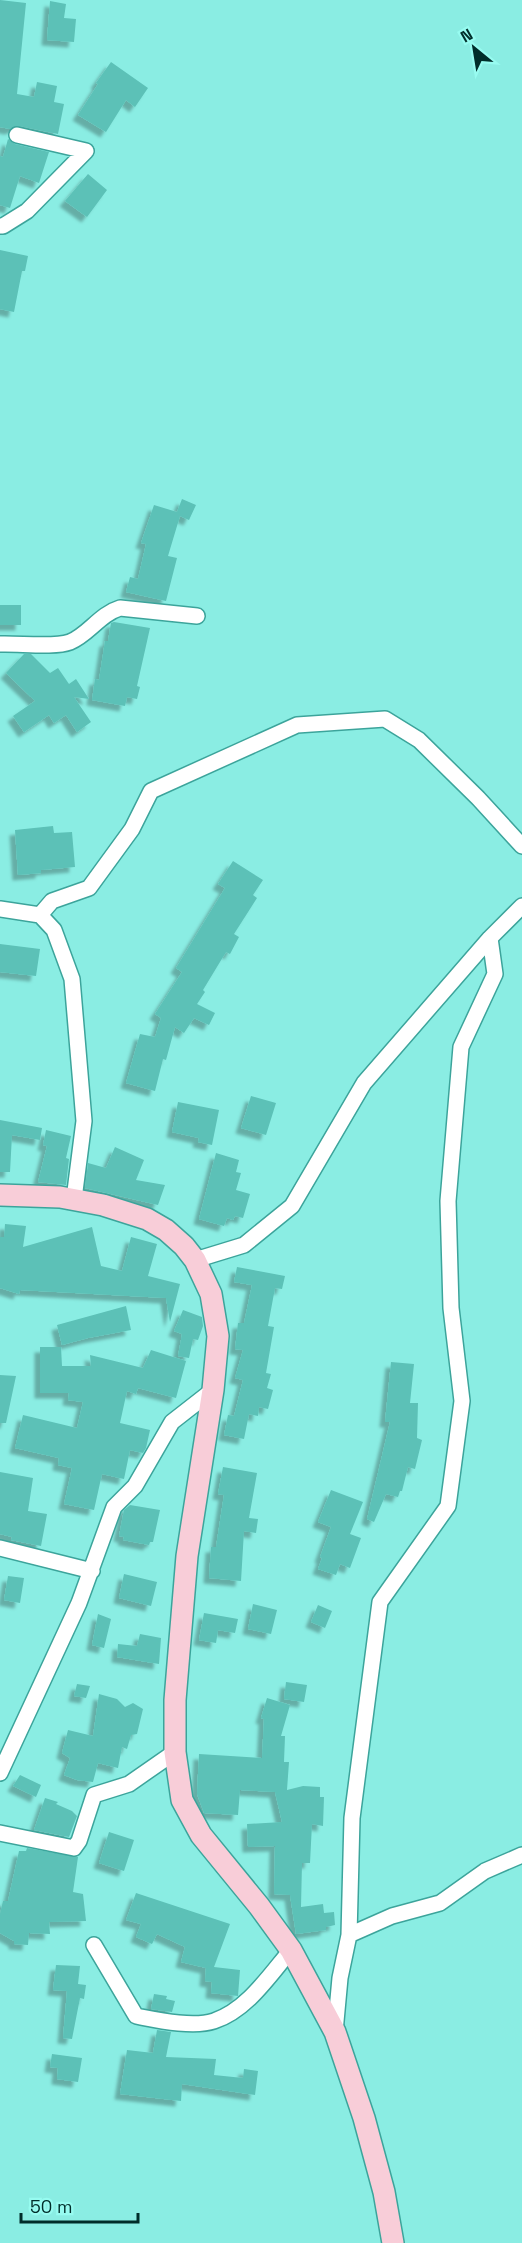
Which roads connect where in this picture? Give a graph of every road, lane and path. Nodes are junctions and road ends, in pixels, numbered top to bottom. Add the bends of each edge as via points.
1 (17, 135) dead end
2 (0, 226) edge
3 (197, 616) dead end
4 (0, 644) edge
5 (522, 846) edge
6 (522, 906) edge
7 (0, 909) edge
8 (40, 915) junction
9 (490, 938) junction
10 (0, 1196) edge
11 (74, 1199) junction
12 (195, 1260) junction
13 (213, 1390) junction
14 (0, 1548) edge
15 (92, 1571) junction
16 (175, 1752) junction
17 (0, 1773) edge
18 (0, 1833) edge
19 (522, 1855) edge
20 (350, 1935) junction
21 (94, 1945) dead end
22 (291, 1950) junction
23 (335, 2032) junction
24 (393, 2243) edge

1 - 2 street via 86,151 27,211
3 - 4 street via 120,608 70,642
5 - 8 street via 419,740 385,719 297,725 151,791 132,829 89,888 52,901
6 - 9 street
7 - 8 street
8 - 11 street via 54,930 72,979 84,1121
9 - 12 street via 364,1083 292,1206 244,1245
9 - 20 street via 495,974 461,1047 448,1201 451,1308 462,1401 448,1506 380,1602 352,1818
10 - 11 main road
11 - 12 main road via 147,1219 166,1230
12 - 13 main road via 216,1315
13 - 15 street via 172,1422 135,1486 114,1507
13 - 16 main road via 184,1580
14 - 15 street
15 - 17 street
16 - 18 street via 129,1784 94,1795 74,1848
16 - 22 main road via 182,1800 201,1836
19 - 20 street via 485,1871 440,1903 392,1916
20 - 23 street via 340,1978
21 - 22 street via 136,2016 178,2024 213,2022 242,2006
22 - 23 main road
23 - 24 main road via 382,2181

